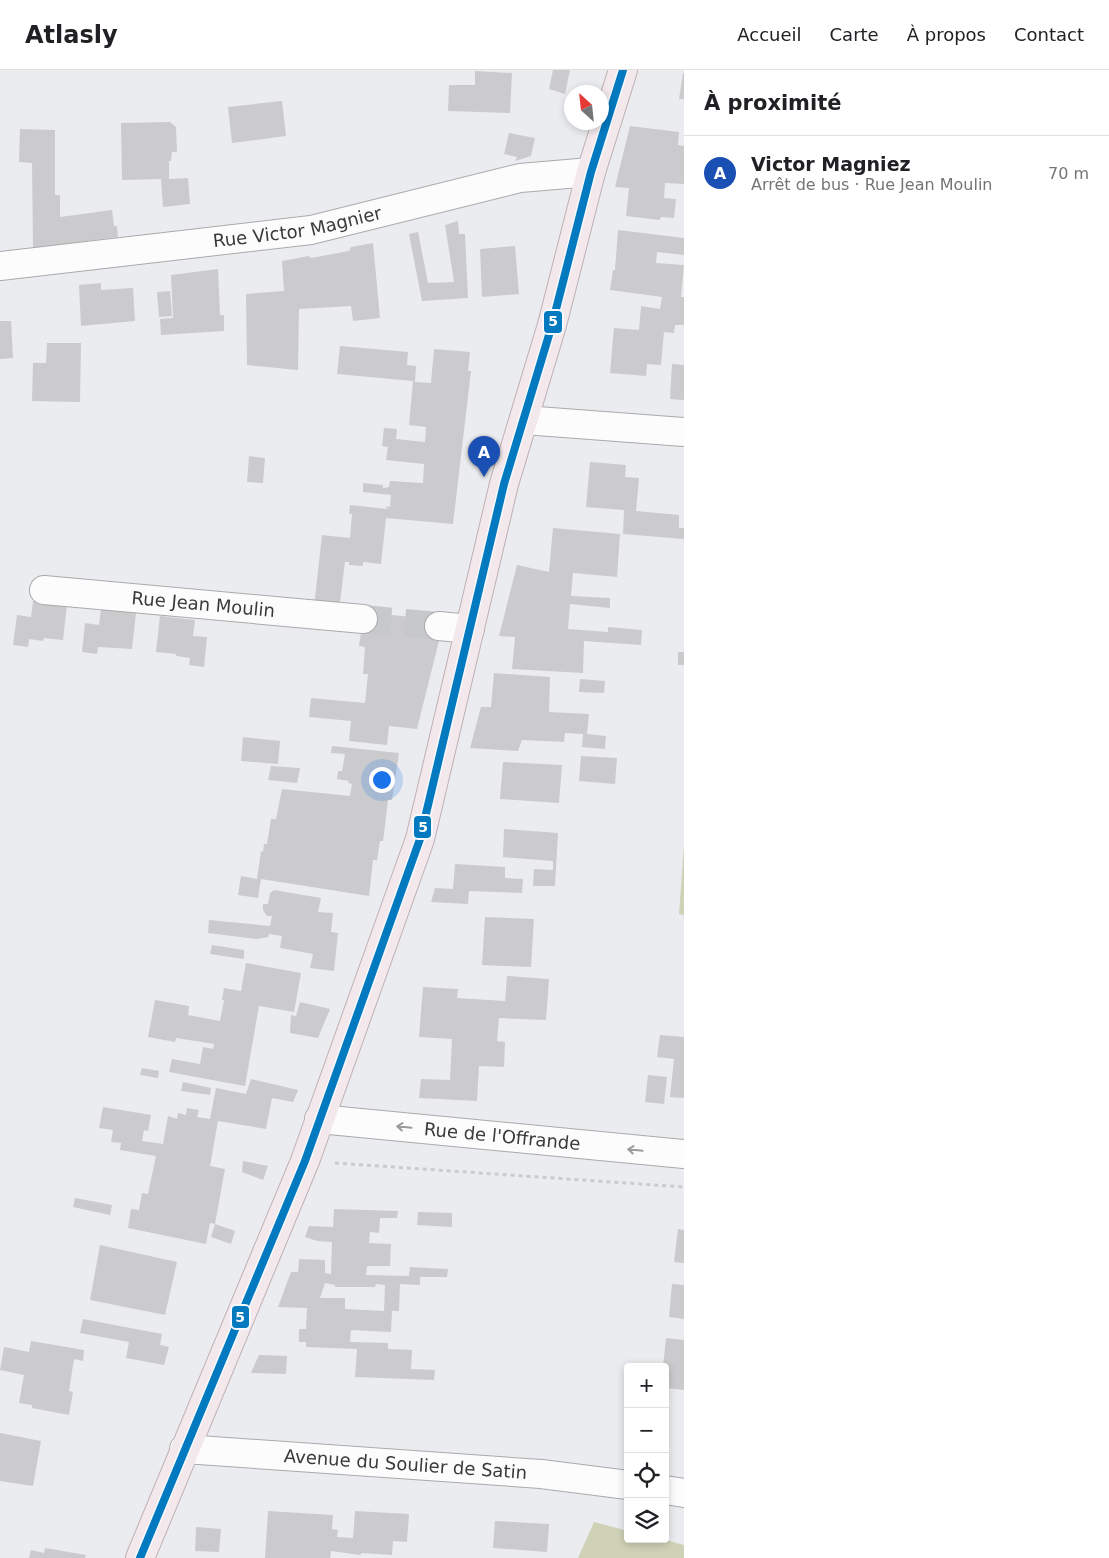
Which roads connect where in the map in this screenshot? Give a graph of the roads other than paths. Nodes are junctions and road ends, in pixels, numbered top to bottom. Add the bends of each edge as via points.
1 (623, 70) edge
2 (591, 172) junction
3 (0, 266) edge
4 (524, 420) junction
5 (684, 432) edge
6 (44, 590) dead end
7 (363, 619) tunnel mouth
8 (439, 626) tunnel mouth
9 (470, 629) junction
10 (319, 1119) junction
11 (684, 1154) edge
12 (184, 1448) junction
13 (624, 1484) edge
14 (669, 1491) edge
15 (684, 1494) edge
16 (140, 1558) edge

1 - 2 main road
2 - 3 street, Rue Victor Magnier via 520,178 311,230
2 - 4 main road
4 - 5 street
4 - 9 main road via 504,484
6 - 7 street, Rue Jean Moulin
8 - 9 street
9 - 10 main road via 420,839
11 -> 10 street, Rue de l'Offrande
10 - 12 main road via 305,1160
12 - 13 street, Avenue du Soulier de Satin via 541,1474
12 - 16 main road
14 - 15 street

